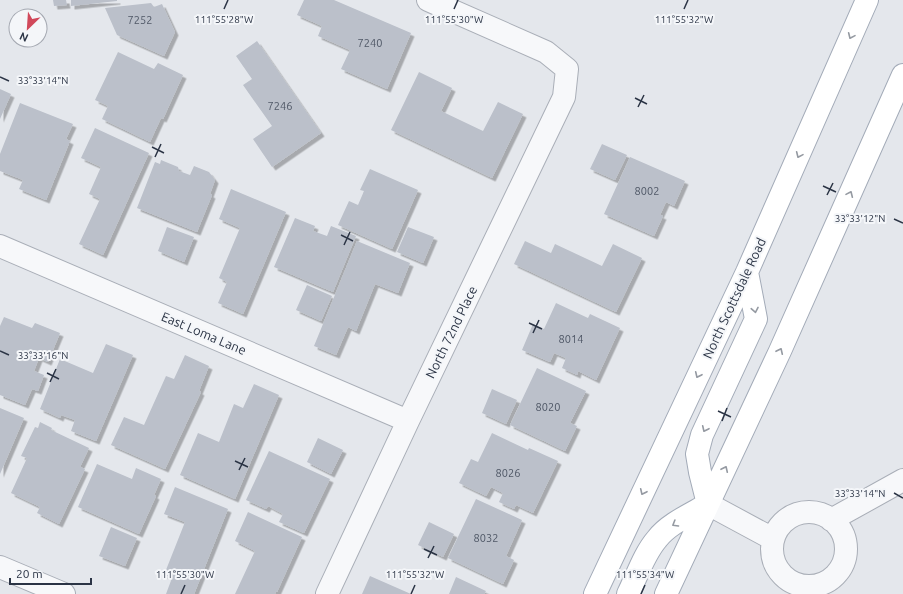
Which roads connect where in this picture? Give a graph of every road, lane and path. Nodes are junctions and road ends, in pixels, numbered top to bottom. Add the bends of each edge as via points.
1 (428, 0) edge
2 (867, 0) edge
3 (903, 75) edge
4 (0, 246) edge
5 (747, 272) junction
6 (408, 421) junction
7 (903, 480) edge
8 (708, 504) junction
9 (831, 520) junction
10 (773, 539) junction
11 (0, 567) edge
12 (64, 594) edge
13 (327, 594) edge
14 (595, 594) edge
15 (628, 594) edge
16 (666, 594) edge

1 - 6 street, North 72nd Place via 546,52 567,69 564,97
2 -> 5 main road, North Scottsdale Road
8 -> 3 main road via 780,351
4 - 6 street, East Loma Lane
5 -> 8 main road via 756,319 702,435 697,454
5 -> 14 main road, North Scottsdale Road
6 - 13 street, North 72nd Place
7 - 9 street
8 - 10 street
8 -> 15 main road via 657,538
8 - 16 main road
9 - 10 street via 820,514 796,514 785,520
9 - 10 street via 840,528 846,552 837,574 816,586 804,586 782,575 775,565 772,553
11 - 12 street

